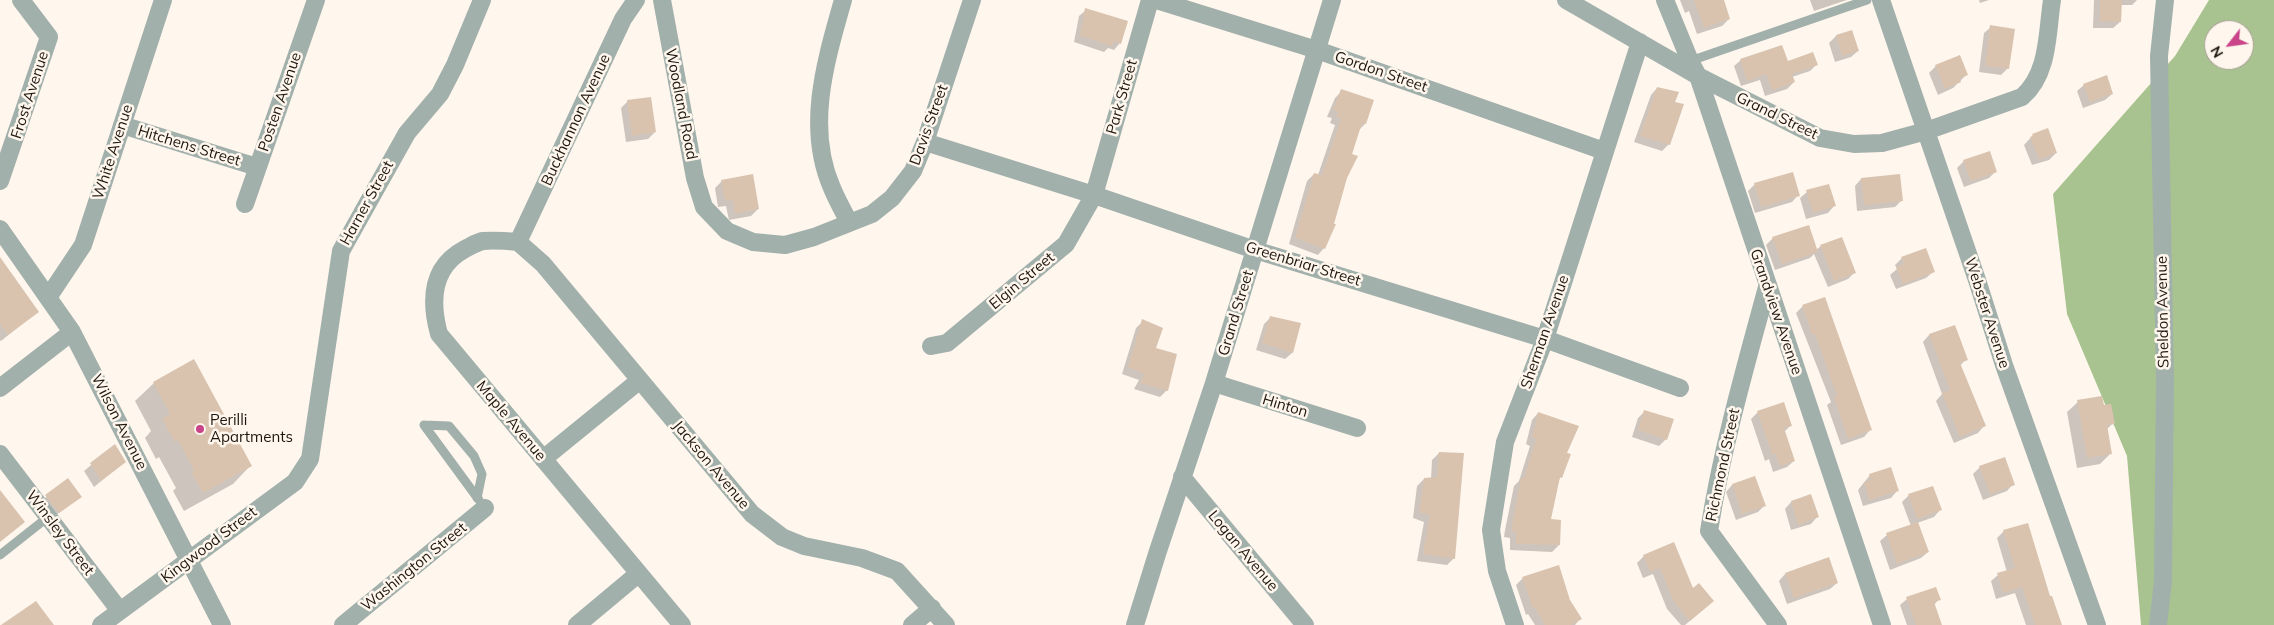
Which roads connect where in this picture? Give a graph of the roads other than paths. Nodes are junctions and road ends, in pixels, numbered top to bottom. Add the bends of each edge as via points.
1 (21, 0) edge
2 (163, 0) edge
3 (316, 0) edge
4 (482, 0) edge
5 (636, 0) edge
6 (662, 0) edge
7 (843, 0) edge
8 (972, 0) edge
9 (1150, 0) edge
10 (1156, 0) edge
11 (1332, 0) edge
12 (1566, 0) edge
13 (1665, 0) edge
14 (1867, 0) edge
15 (1881, 0) edge
16 (2052, 0) edge
17 (2165, 0) edge
18 (1640, 42) junction
19 (1317, 50) junction
20 (1694, 68) junction
21 (122, 125) junction
22 (1926, 131) junction
23 (925, 142) junction
24 (1604, 151) junction
25 (257, 167) junction
26 (0, 181) edge
27 (1094, 195) junction
28 (245, 204) dead end
29 (704, 208) joint
30 (849, 222) junction
31 (0, 229) edge
32 (518, 242) junction
33 (1255, 250) junction
34 (1767, 287) junction
35 (49, 296) junction
36 (72, 332) junction
37 (1545, 339) junction
38 (930, 346) dead end
39 (640, 380) junction
40 (1214, 383) junction
41 (0, 388) edge
42 (1680, 388) dead end
43 (1357, 428) dead end
44 (0, 454) edge
45 (310, 459) joint
46 (543, 459) junction
47 (1182, 477) junction
48 (481, 503) junction
49 (48, 518) junction
50 (0, 555) edge
51 (190, 560) junction
52 (638, 574) junction
53 (932, 608) junction
54 (120, 611) junction
55 (354, 622) edge
56 (1137, 624) edge
57 (101, 625) edge
58 (222, 625) edge
59 (577, 625) edge
60 (682, 625) edge
61 (912, 625) edge
62 (946, 625) edge
63 (1305, 625) edge
64 (1516, 625) edge
65 (1778, 625) edge
66 (1882, 625) edge
67 (2097, 625) edge
68 (2158, 625) edge

1 - 26 street, Frost Avenue via 49,37
2 - 21 street, White Avenue
3 - 25 street, Posten Avenue
4 - 45 street, Harner Street via 440,94 407,133 341,251
5 - 32 street, Buckhannon Avenue via 623,19
6 - 29 street, Woodland Road via 695,178
7 - 30 street via 825,62 820,111 821,146 831,186
8 - 23 street, Davis Street
9 - 27 street, Park Street
10 - 19 street, Gordon Street
11 - 19 street, Grand Street
12 - 18 street, Grand Street
13 - 20 street, Grandview Avenue
14 - 20 lane
15 - 22 street, Webster Avenue
16 - 22 street, Grand Street via 2042,68 2032,89 2022,97
17 - 68 street, Sheldon Avenue via 2159,56 2165,379 2163,581
18 - 20 street, Grand Street
18 - 24 street, Sherman Avenue
19 - 24 street, Gordon Street
19 - 33 street, Grand Street
20 - 22 street, Grand Street via 1820,138 1854,144 1882,143
20 - 34 street, Grandview Avenue
21 - 25 street, Hitchens Street
21 - 35 street, White Avenue via 83,245
22 - 67 street, Webster Avenue via 2004,364
23 - 27 street, Greenbriar Street
23 - 30 street, Davis Street via 913,171 892,198 872,214
24 - 37 street, Sherman Avenue
25 - 28 street, Posten Avenue
27 - 33 street, Greenbriar Street
27 - 38 street, Elgin Street via 1066,244 947,343
29 - 30 street, Davis Street via 727,231 753,242 785,245
31 - 35 street, Wilson Avenue
32 - 39 street, Jackson Avenue via 543,264
32 - 46 street, Maple Avenue via 481,241 444,265 433,292 434,315 439,334
33 - 37 street, Greenbriar Street
33 - 40 street, Grand Street
34 - 65 street, Richmond Street via 1730,425 1710,531
34 - 66 street, Grandview Avenue
35 - 36 street, Wilson Avenue
36 - 41 street
36 - 51 street, Wilson Avenue
37 - 42 street, Greenbriar Street
37 - 64 street, Sherman Avenue via 1505,442 1491,530 1497,571
39 - 46 street
39 - 53 street, Jackson Avenue via 752,514 782,537 804,546 862,558 897,571
40 - 43 street, Hinton
40 - 47 street, Grand Street
44 - 49 street, Winsley Street
45 - 51 street, Kingwood Street via 295,482
46 - 52 street, Maple Avenue
47 - 56 street, Grand Street
47 - 63 street, Logan Avenue
48 - 48 lane via 442,450 424,425 449,426 474,456 482,474
48 - 55 street, Washington Street
49 - 50 lane
49 - 54 street, Winsley Street
51 - 54 street, Kingwood Street
51 - 58 street, Wilson Avenue
52 - 59 street
52 - 60 street, Maple Avenue
53 - 61 street
53 - 62 street, Jackson Avenue
54 - 57 street, Kingwood Street

